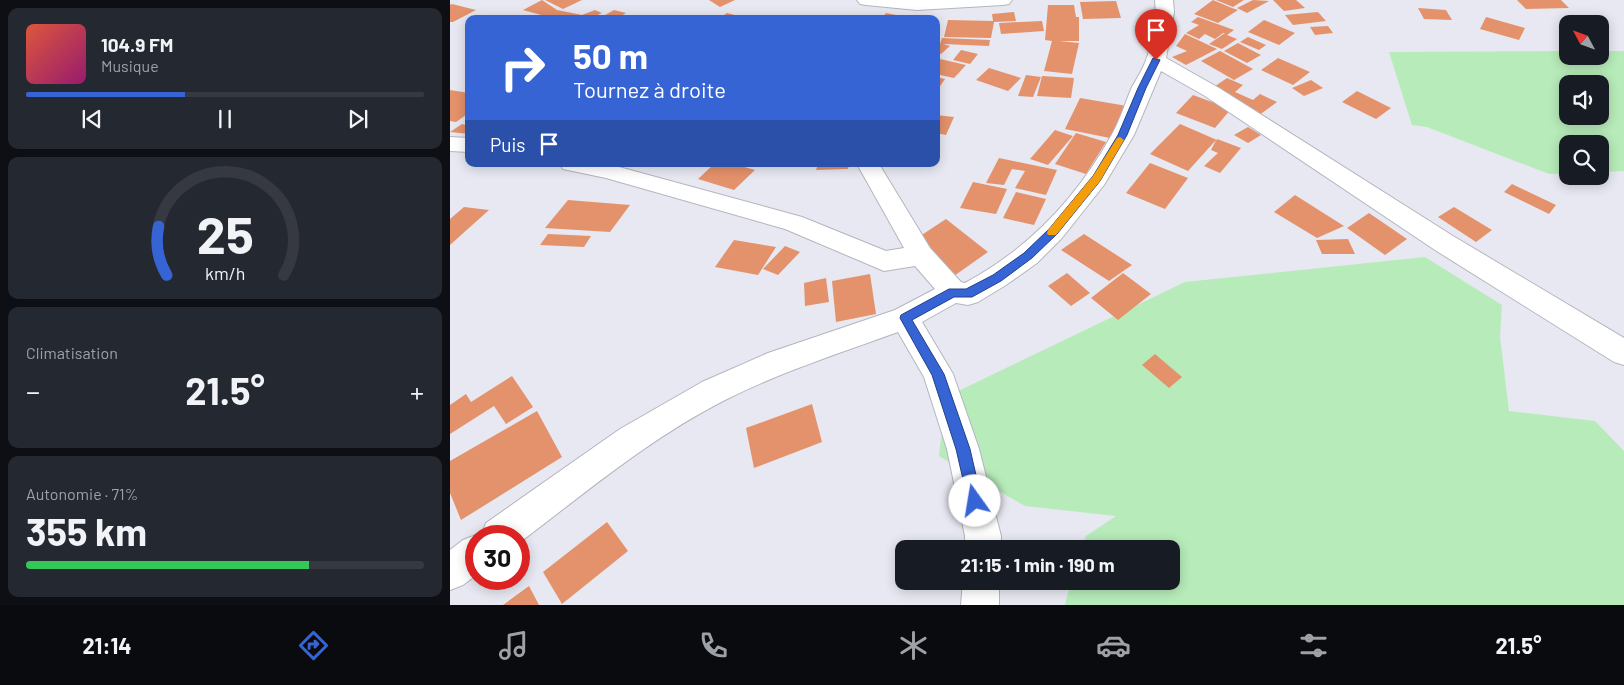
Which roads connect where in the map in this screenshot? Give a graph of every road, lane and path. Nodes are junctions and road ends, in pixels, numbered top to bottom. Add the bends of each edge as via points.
1 (866, 0) edge
2 (1003, 0) edge
3 (1164, 0) edge
4 (1156, 60) junction
5 (450, 144) edge
6 (465, 145) edge
7 (586, 167) edge
8 (870, 167) edge
9 (920, 254) junction
10 (953, 292) junction
11 (905, 318) junction
12 (1624, 353) edge
13 (514, 525) edge
14 (983, 540) edge
15 (465, 561) edge
16 (450, 572) edge
17 (981, 590) edge
18 (980, 605) edge

1 - 2 street via 896,4
3 - 4 street via 1165,12
4 - 10 street via 1123,135 1096,179 1053,232 1028,256 997,278 968,294
4 - 12 street via 1212,92 1444,243
5 - 6 street
7 - 9 street via 793,223 884,262
8 - 9 street
9 - 10 street
10 - 11 street
11 - 13 street via 778,362 713,391 631,440
11 - 14 street via 938,374 963,449
15 - 16 street
17 - 18 street

